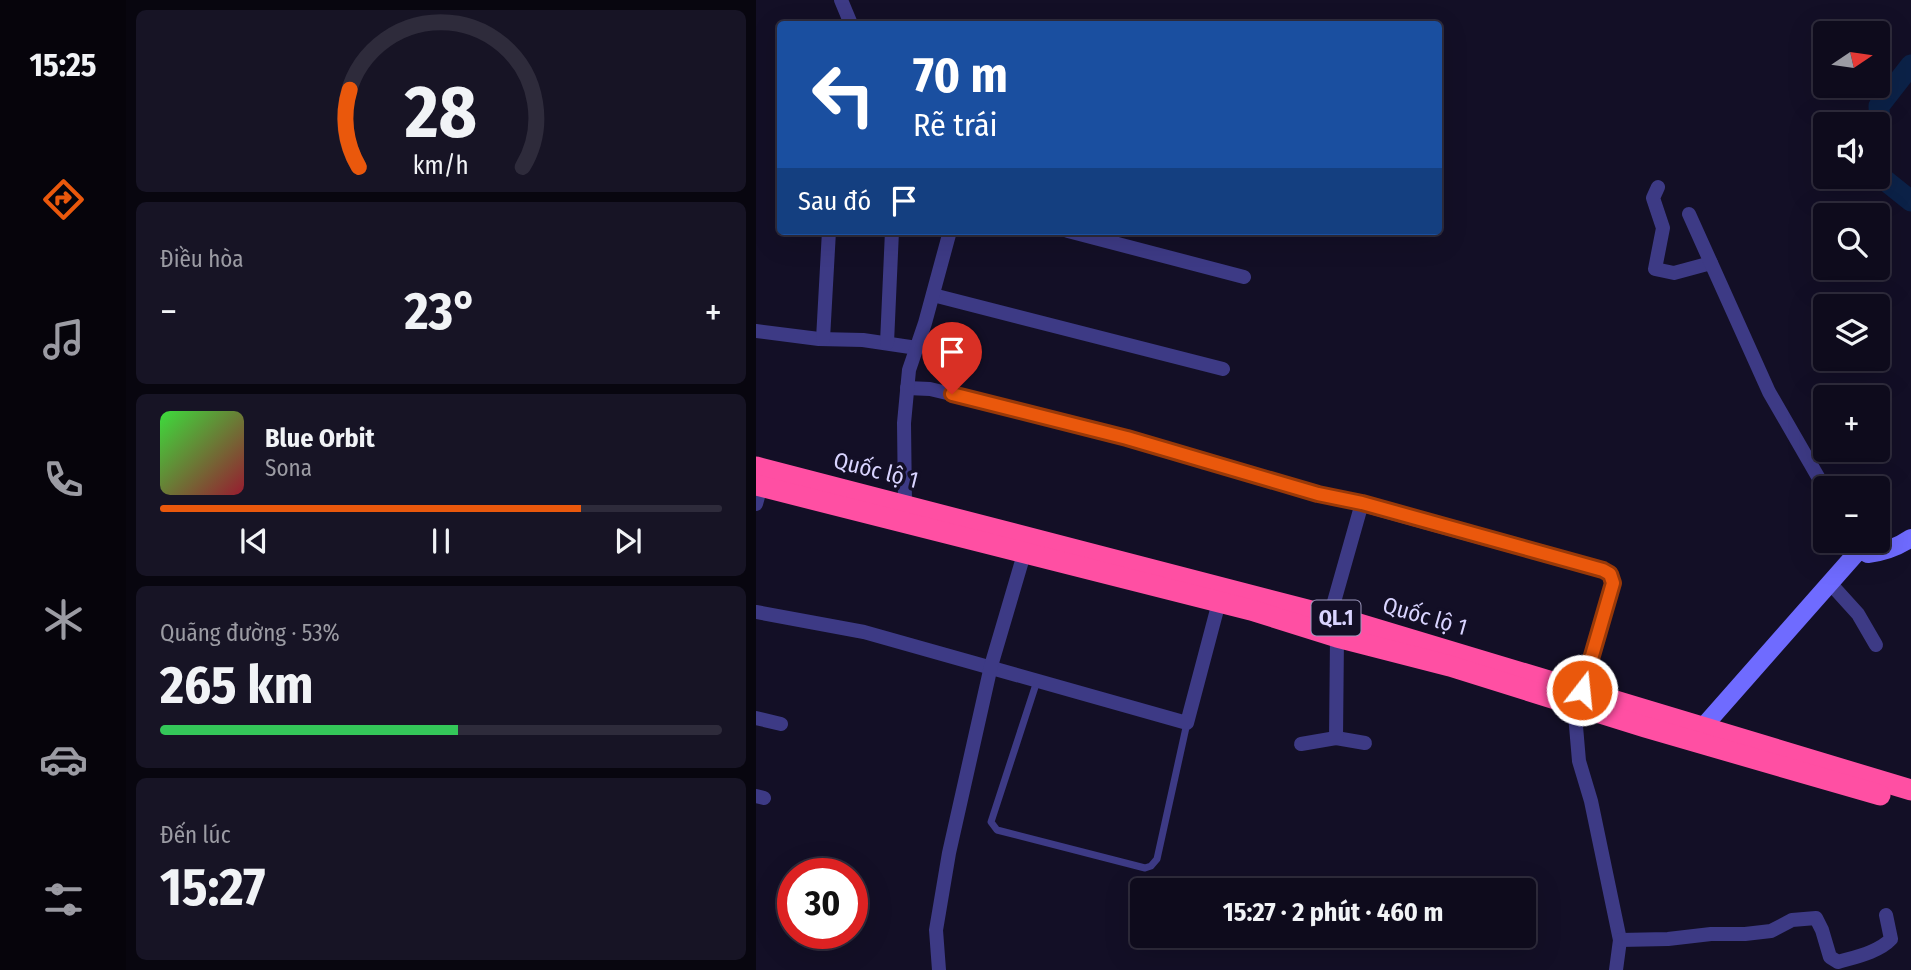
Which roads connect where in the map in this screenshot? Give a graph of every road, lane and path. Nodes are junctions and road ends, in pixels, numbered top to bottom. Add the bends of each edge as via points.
1 (841, 0) edge
2 (849, 21) edge
3 (1658, 187) dead end
4 (1689, 214) dead end
5 (829, 235) edge
6 (892, 235) edge
7 (949, 235) edge
8 (1110, 236) edge
9 (1711, 264) junction
10 (1244, 277) dead end
11 (933, 295) junction
12 (756, 331) edge
13 (823, 339) junction
14 (887, 343) junction
15 (917, 348) junction
16 (1223, 369) dead end
17 (907, 388) junction
18 (1817, 476) edge
19 (757, 485) edge
20 (1362, 503) junction
21 (905, 505) junction
22 (1911, 538) edge
23 (1890, 549) edge
24 (1852, 553) edge
25 (1024, 554) junction
26 (1829, 582) junction
27 (1219, 602) junction
28 (756, 612) edge
29 (1329, 616) junction
30 (1336, 637) junction
31 (1875, 645) dead end
32 (991, 666) junction
33 (1037, 681) junction
34 (1578, 697) junction
35 (756, 718) edge
36 (1187, 723) junction
37 (781, 724) dead end
38 (1703, 727) junction
39 (1336, 738) junction
40 (1365, 743) dead end
41 (1301, 744) dead end
42 (1911, 790) edge
43 (1911, 804) edge
44 (1886, 915) dead end
45 (1620, 940) junction
46 (939, 970) edge
47 (1616, 970) edge

1 - 2 street
3 - 9 street via 1653,198 1664,228 1655,269 1674,274
4 - 9 street
5 - 13 street
6 - 14 street
7 - 11 street
8 - 10 street
9 - 18 street via 1769,392
11 - 15 street
11 - 16 street
12 - 13 street
13 - 14 street
14 - 15 street
15 - 17 street
17 - 20 street via 973,399
17 - 21 street
19 - 21 highway, Quốc lộ 1 / QL.1
19 - 25 highway, Quốc lộ 1 / QL.1
20 - 29 street
20 - 34 street via 1610,574 1613,583
21 - 29 highway, Quốc lộ 1 / QL.1
22 - 23 street
24 - 26 street
25 - 27 highway, Quốc lộ 1 / QL.1
25 - 32 street
26 - 31 street via 1858,614
26 - 38 street
27 - 30 highway, Quốc lộ 1 / QL.1
27 - 36 street
28 - 32 street via 864,632
29 - 34 highway, Quốc lộ 1 / QL.1
30 - 34 highway, Quốc lộ 1 / QL.1
30 - 39 street
32 - 33 street
32 - 46 street via 939,909
33 - 36 street
33 - 36 lane via 991,822 997,830 1150,866 1157,859
34 - 38 highway, Quốc lộ 1 / QL.1
34 - 43 highway, Quốc lộ 1 / QL.1 via 1645,727
34 - 45 street via 1579,761
35 - 37 street
38 - 42 highway, Quốc lộ 1 / QL.1
39 - 40 street
39 - 41 street
44 - 45 street via 1888,943 1838,962 1830,957 1813,917 1792,920 1771,931
45 - 47 street

